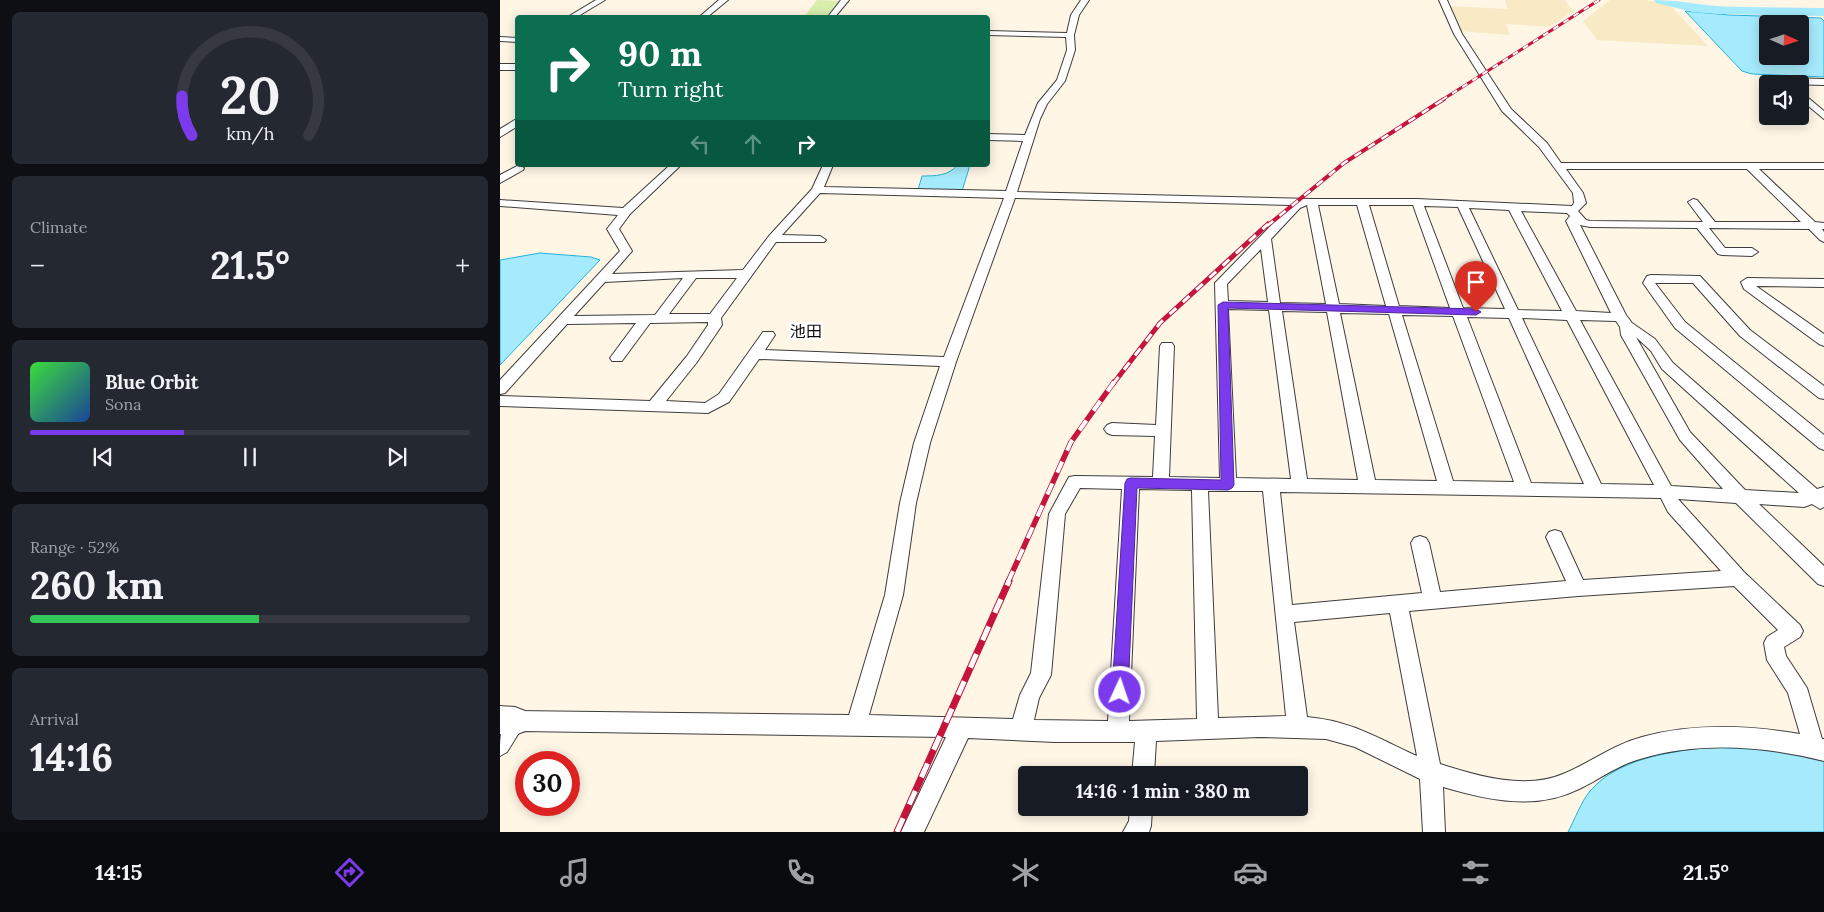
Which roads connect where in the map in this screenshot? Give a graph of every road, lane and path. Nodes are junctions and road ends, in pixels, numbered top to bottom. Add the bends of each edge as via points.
1 (601, 0) edge
2 (724, 0) edge
3 (845, 0) edge
4 (1085, 0) edge
5 (1443, 0) edge
6 (574, 15) edge
7 (705, 15) edge
8 (832, 15) edge
9 (990, 34) edge
10 (1070, 35) junction
11 (500, 39) edge
12 (515, 40) edge
13 (500, 67) edge
14 (515, 67) edge
15 (1809, 82) edge
16 (1824, 82) edge
17 (1809, 102) edge
18 (1824, 116) edge
19 (500, 122) edge
20 (515, 122) edge
21 (515, 123) edge
22 (500, 134) edge
23 (990, 137) edge
24 (1029, 138) junction
25 (1557, 166) junction
26 (1750, 166) junction
27 (1824, 166) edge
28 (674, 167) edge
29 (827, 167) edge
30 (519, 168) dead end
31 (500, 180) edge
32 (817, 190) junction
33 (1011, 194) junction
34 (1309, 202) junction
35 (1362, 202) junction
36 (1416, 202) junction
37 (1693, 202) dead end
38 (500, 203) edge
39 (1462, 204) junction
40 (1513, 207) junction
41 (626, 212) junction
42 (1573, 214) junction
43 (1707, 226) junction
44 (1812, 226) junction
45 (1824, 226) edge
46 (773, 238) junction
47 (1824, 238) edge
48 (1265, 239) junction
49 (820, 240) dead end
50 (1752, 252) dead end
51 (1686, 266) dead end
52 (692, 274) junction
53 (746, 274) junction
54 (602, 278) junction
55 (1696, 279) junction
56 (1809, 283) junction
57 (1824, 283) edge
58 (1824, 293) edge
59 (1223, 305) junction
60 (1275, 308) junction
61 (1332, 309) junction
62 (1394, 311) junction
63 (1458, 312) junction
64 (1512, 313) junction
65 (1571, 316) junction
66 (714, 318) junction
67 (652, 319) junction
68 (563, 320) junction
69 (1624, 321) junction
70 (768, 335) dead end
71 (1824, 341) edge
72 (1167, 346) dead end
73 (755, 354) junction
74 (617, 358) dead end
75 (949, 362) junction
76 (500, 389) edge
77 (1824, 394) edge
78 (500, 401) edge
79 (654, 406) junction
80 (1112, 429) dead end
81 (1164, 431) junction
82 (1824, 444) edge
83 (1131, 483) junction
84 (1161, 483) junction
85 (1200, 484) junction
86 (1228, 485) junction
87 (1271, 486) junction
88 (1300, 486) junction
89 (1368, 488) junction
90 (1447, 488) junction
91 (1525, 489) junction
92 (1596, 491) junction
93 (1666, 492) junction
94 (1740, 496) junction
95 (1821, 499) edge
96 (1555, 537) dead end
97 (1420, 543) dead end
98 (1738, 578) junction
99 (1824, 578) edge
100 (1578, 588) junction
101 (1433, 601) junction
102 (1398, 604) junction
103 (1284, 614) junction
104 (507, 720) edge
105 (856, 726) junction
106 (962, 727) junction
107 (1298, 728) junction
108 (1208, 729) junction
109 (1022, 730) junction
110 (1118, 731) junction
111 (1146, 731) junction
112 (500, 746) edge
113 (1819, 749) edge
114 (1144, 766) edge
115 (1431, 771) junction
116 (1141, 816) edge
117 (912, 832) edge
118 (1134, 832) edge
119 (1434, 832) edge

1 - 6 street
2 - 7 street
3 - 8 street
4 - 10 street via 1075,15
5 - 25 street via 1458,34 1507,111 1543,145
9 - 10 street
10 - 24 street via 1071,50 1062,81 1043,103
11 - 12 street
13 - 14 street
15 - 16 street
17 - 18 street
19 - 20 street
21 - 22 street
23 - 24 street
24 - 33 street
25 - 26 street
25 - 42 street via 1578,193 1580,203
26 - 27 street
26 - 44 street
28 - 41 street
29 - 32 street
30 - 31 street
32 - 33 street
32 - 46 street
33 - 34 street
33 - 75 street
34 - 35 street
34 - 48 street via 1296,206
34 - 61 street
35 - 36 street
35 - 62 street
36 - 39 street
36 - 63 street
37 - 43 street
38 - 41 street
39 - 40 street
39 - 64 street
40 - 42 street
40 - 65 street
41 - 54 street via 613,230 626,251
42 - 43 street via 1590,224
42 - 69 street via 1572,221
43 - 44 street
43 - 50 street via 1722,251
44 - 45 street
44 - 47 street
46 - 49 street
46 - 53 street
48 - 59 street via 1221,283
48 - 60 street
51 - 55 street
52 - 53 street
52 - 54 street
52 - 67 street
53 - 66 street
54 - 68 street
55 - 77 street via 1745,333
55 - 82 street via 1651,279 1649,283 1680,325
56 - 57 street
56 - 58 street
56 - 71 street via 1747,282 1748,286
59 - 60 street
59 - 86 street
60 - 61 street
60 - 88 street
61 - 62 street
61 - 89 street
62 - 63 street
62 - 90 street
63 - 64 street
63 - 91 street
64 - 65 street
64 - 92 street
65 - 69 street
65 - 93 street
66 - 67 street
66 - 79 street via 715,325 706,339
67 - 68 street
67 - 74 street
68 - 76 street
69 - 94 street via 1628,334 1685,436
69 - 95 street via 1664,357 1667,366
70 - 73 street
72 - 81 street
73 - 75 street
73 - 79 street via 724,398 708,408
75 - 105 street via 922,443 908,503 894,595
78 - 79 street
80 - 81 street
81 - 84 street
83 - 84 street
83 - 109 street via 1075,482 1056,514 1041,675 1030,694
83 - 110 street
84 - 85 street
85 - 86 street
85 - 108 street
86 - 87 street
87 - 88 street
87 - 103 street
88 - 89 street
89 - 90 street
90 - 91 street
91 - 92 street
92 - 93 street
93 - 94 street
93 - 98 street via 1674,507
94 - 95 street
94 - 99 street
96 - 100 street
97 - 101 street
98 - 100 street
98 - 113 street via 1793,631 1774,643 1777,660 1797,688
100 - 101 street
101 - 102 street
102 - 103 street
102 - 115 street
103 - 107 street
104 - 105 street
104 - 112 street
105 - 106 street
106 - 109 street
106 - 117 street
107 - 108 street
107 - 115 street via 1328,729
108 - 111 street
109 - 110 street
110 - 111 street
111 - 114 street
113 - 115 street via 1774,740 1722,738 1659,742 1620,755 1555,789 1527,791 1493,787
115 - 119 street
116 - 118 street via 1140,826

